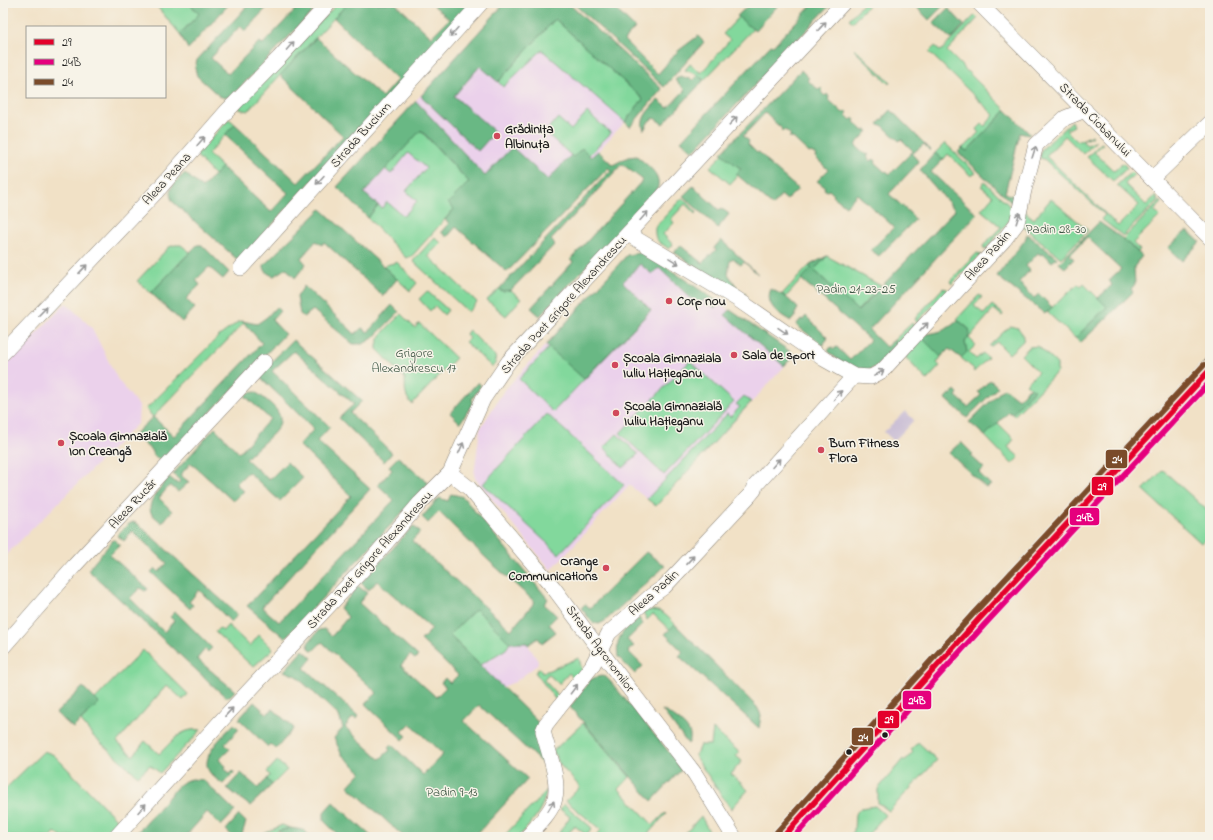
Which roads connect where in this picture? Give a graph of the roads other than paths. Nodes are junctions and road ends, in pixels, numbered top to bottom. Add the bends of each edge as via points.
1 (329, 3) edge
2 (480, 3) edge
3 (843, 3) edge
4 (979, 3) edge
5 (1085, 110) junction
6 (1210, 123) edge
7 (1152, 178) junction
8 (628, 234) junction
9 (1210, 238) edge
10 (241, 268) dead end
11 (3, 353) edge
12 (264, 362) dead end
13 (1210, 370) edge
14 (854, 376) junction
15 (450, 473) junction
16 (3, 647) edge
17 (600, 651) junction
18 (116, 837) edge
19 (527, 837) edge
20 (734, 837) edge
21 (783, 837) edge

11 -> 1 street, Aleea Peana via 157,191 227,111
2 -> 10 street, Strada Bucium
8 -> 3 street, Strada Poet Grigore Alexandrescu
4 - 5 street, Strada Ciobanului
5 - 7 street, Strada Ciobanului
14 -> 5 street, Aleea Padin via 871,377 882,371 1004,240 1017,223 1036,145 1065,118
6 - 7 street
7 - 9 street, Strada Ciobanului
8 -> 14 street via 737,299 824,359
15 -> 8 street, Strada Poet Grigore Alexandrescu via 483,399 509,361
12 - 16 street, Aleea Rucăr via 75,565
13 - 21 main road via 984,614
17 -> 14 street, Aleea Padin via 609,633 664,587 749,496 755,486
15 - 17 street, Strada Agronomilor via 469,488 548,581
18 -> 15 street, Strada Poet Grigore Alexandrescu
19 -> 17 street, Aleea Padin via 553,803 556,795 556,784 543,731 592,666
17 - 20 street, Strada Agronomilor via 699,780

